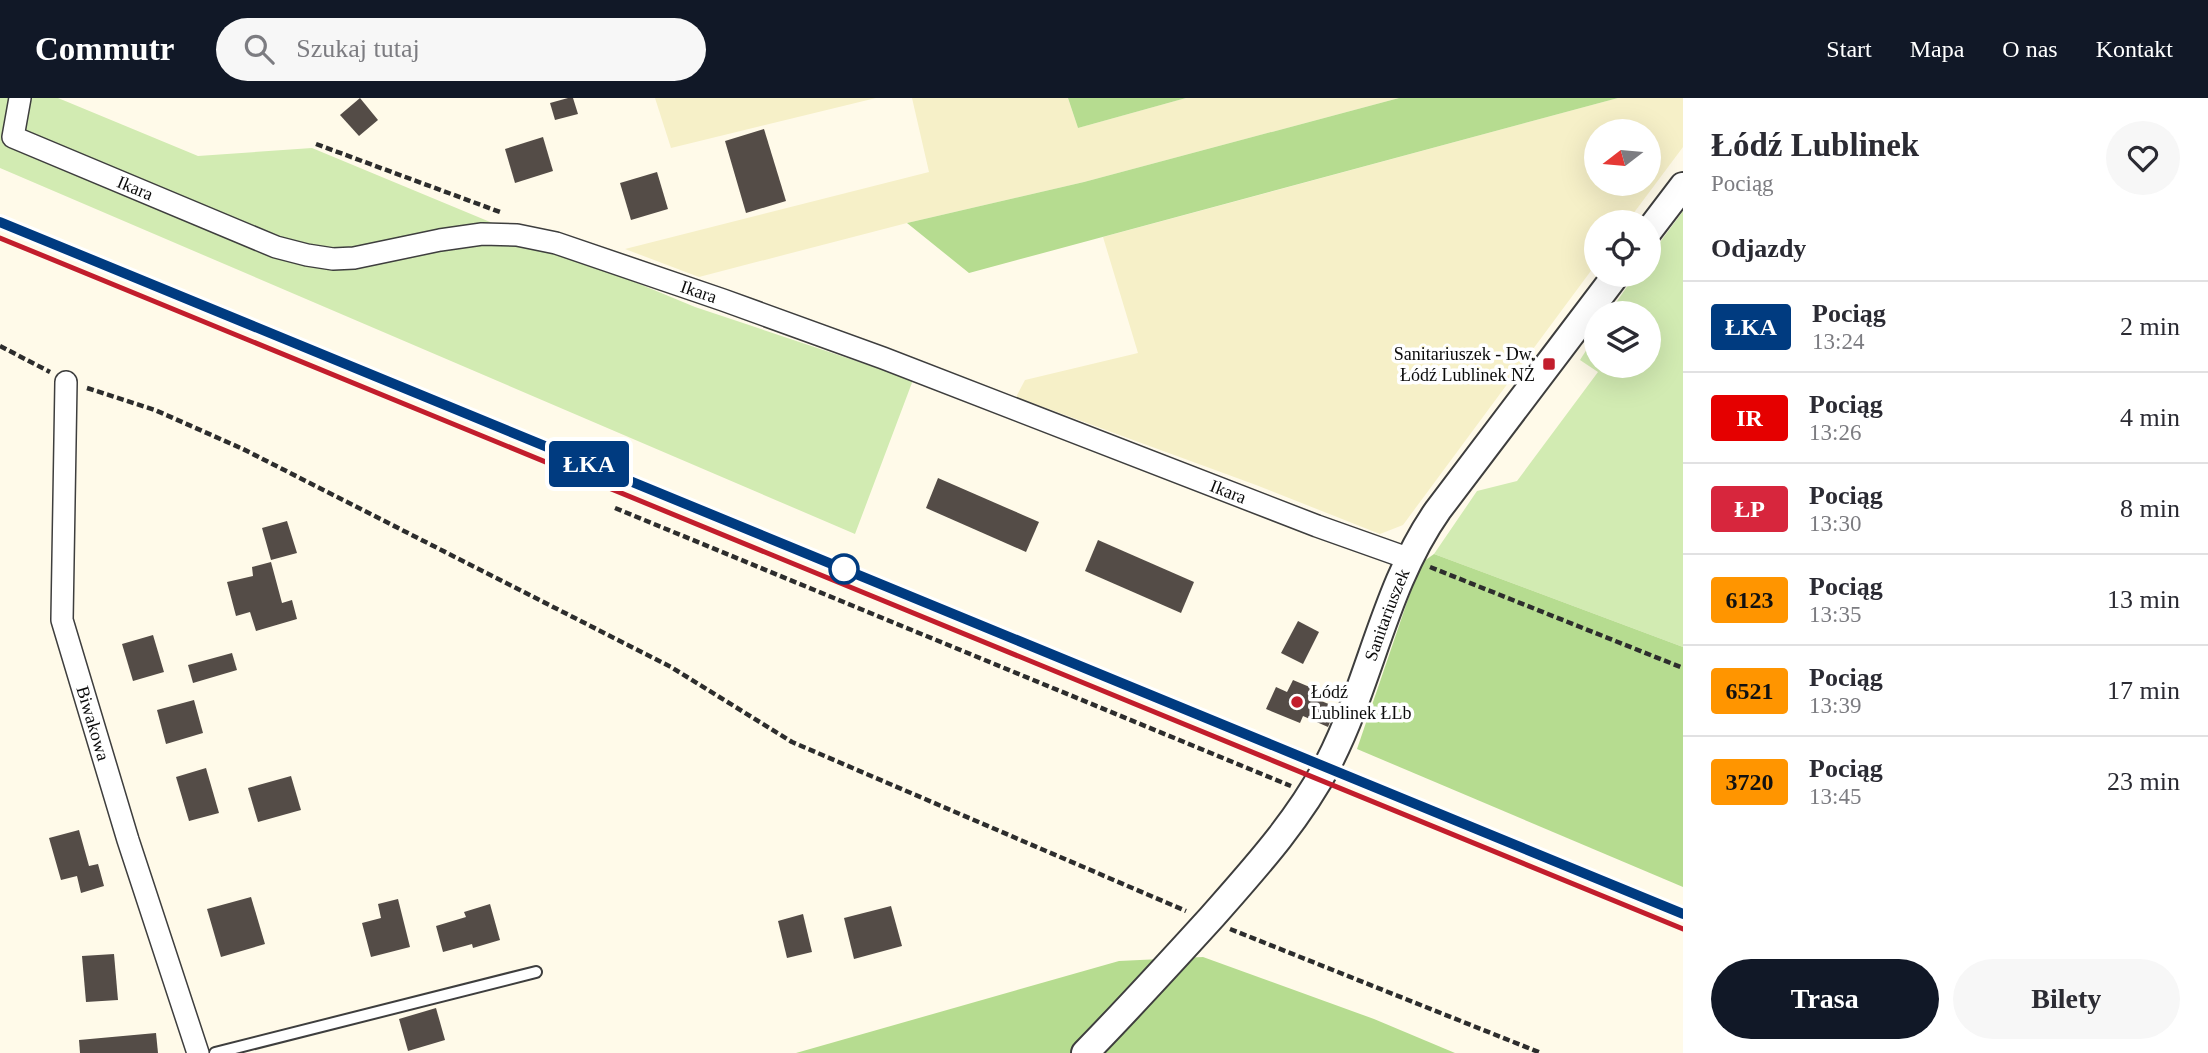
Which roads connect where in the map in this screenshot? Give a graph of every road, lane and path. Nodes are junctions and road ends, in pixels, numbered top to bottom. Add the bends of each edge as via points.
1 (20, 98) edge
2 (316, 144) dead end
3 (1683, 186) edge
4 (1661, 215) edge
5 (510, 217) dead end
6 (1607, 287) edge
7 (0, 346) edge
8 (66, 382) junction
9 (615, 508) dead end
10 (1410, 559) junction
11 (1683, 668) edge
12 (1298, 789) dead end
13 (1209, 920) junction
14 (536, 972) dead end
15 (198, 1053) edge
16 (215, 1053) edge
17 (1085, 1053) edge
18 (1541, 1053) edge

1 - 10 street, Ikara via 13,137 276,247 333,259 482,234 555,243 883,358
2 - 5 path
3 - 4 street
6 - 10 street, Sanitariuszek via 1438,510
7 - 8 path
8 - 13 path via 155,410 243,449 671,667 792,742
8 - 15 street, Biwakowa via 62,620
9 - 12 path
10 - 11 path
10 - 13 street, Sanitariuszek via 1326,767 1278,841
13 - 17 street, Sanitariuszek
13 - 18 path
14 - 16 lane

